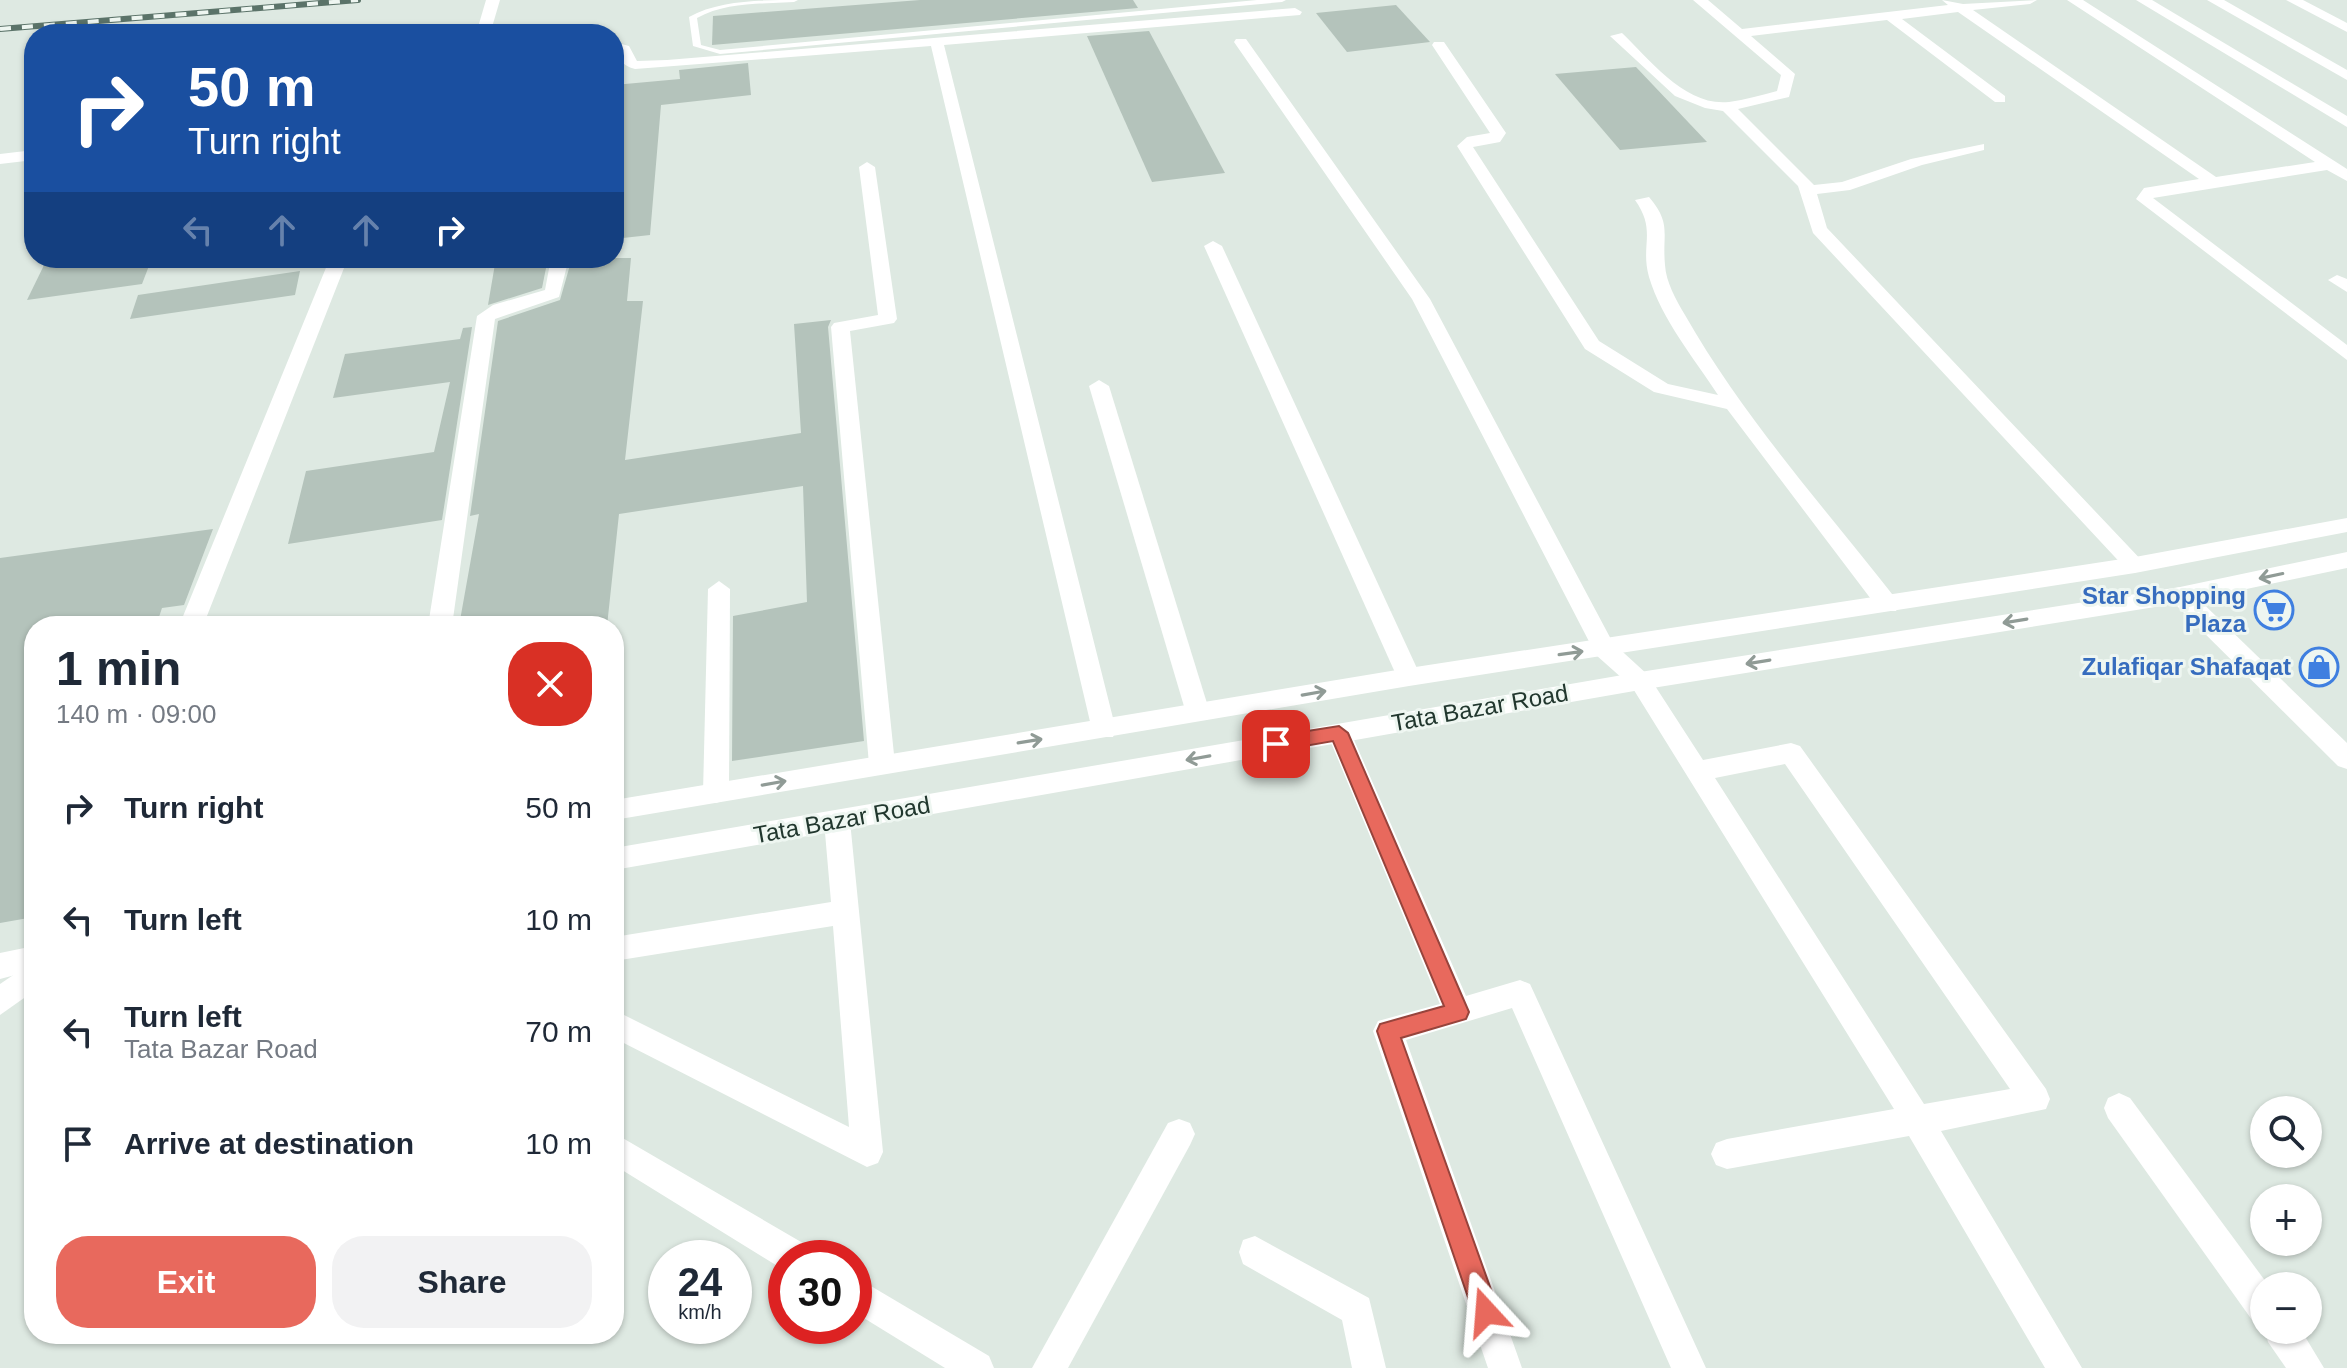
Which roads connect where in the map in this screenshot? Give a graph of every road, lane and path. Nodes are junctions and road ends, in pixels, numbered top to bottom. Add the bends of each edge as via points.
1 (493, 0) edge
2 (794, 0) edge
3 (1282, 0) edge
4 (1702, 0) edge
5 (2074, 0) edge
6 (2143, 0) edge
7 (2214, 0) edge
8 (2293, 0) edge
9 (2020, 1) edge
10 (1955, 4) edge
11 (1295, 12) dead end
12 (1890, 16) junction
13 (486, 24) edge
14 (2347, 28) edge
15 (1739, 33) junction
16 (1617, 36) dead end
17 (926, 41) junction
18 (1241, 42) dead end
19 (1439, 45) dead end
20 (624, 49) edge
21 (2347, 76) edge
22 (2000, 99) dead end
23 (1727, 107) junction
24 (2347, 122) edge
25 (1979, 147) dead end
26 (24, 157) edge
27 (1, 160) edge
28 (2330, 165) junction
29 (867, 167) dead end
30 (2347, 176) edge
31 (2212, 181) junction
32 (1807, 190) junction
33 (1643, 200) dead end
34 (1213, 246) dead end
35 (335, 268) edge
36 (558, 268) edge
37 (2347, 354) edge
38 (1099, 386) dead end
39 (1734, 405) junction
40 (2347, 525) edge
41 (2347, 560) edge
42 (2135, 565) junction
43 (719, 589) dead end
44 (2180, 595) junction
45 (1888, 605) junction
46 (195, 616) edge
47 (441, 616) edge
48 (1604, 649) junction
49 (1409, 677) junction
50 (1640, 681) junction
51 (1198, 713) junction
52 (1104, 730) junction
53 (1339, 733) junction
54 (2347, 759) edge
55 (882, 764) junction
56 (1697, 771) junction
57 (716, 793) junction
58 (624, 808) edge
59 (837, 821) junction
60 (624, 857) edge
61 (845, 912) junction
62 (624, 947) edge
63 (24, 960) edge
64 (0, 966) edge
65 (24, 982) edge
66 (0, 1002) edge
67 (1458, 1012) junction
68 (624, 1028) edge
69 (2119, 1108) dead end
70 (1917, 1121) junction
71 (1179, 1134) dead end
72 (624, 1154) edge
73 (1727, 1154) dead end
74 (768, 1241) edge
75 (1255, 1252) dead end
76 (2250, 1289) edge
77 (872, 1304) edge
78 (2290, 1344) edge
79 (977, 1368) edge
80 (1049, 1368) edge
81 (1369, 1368) edge
82 (1505, 1368) edge
83 (1689, 1368) edge
84 (2065, 1368) edge
85 (2307, 1368) edge

1 - 13 street
2 - 17 lane via 716,6 697,13 697,46 720,52
3 - 17 lane
4 - 15 street
5 - 28 street
6 - 24 street
7 - 21 street
8 - 14 street
9 - 10 street
10 - 12 street
10 - 31 street
11 - 17 street
12 - 15 street
12 - 22 street
15 - 23 street via 1788,74 1789,84 1784,94
16 - 23 street via 1691,101
17 - 20 street via 635,65 627,61
17 - 52 street
18 - 48 street via 1421,299
19 - 39 street via 1498,133 1495,139 1472,140 1465,146 1592,345 1661,388
23 - 32 street
25 - 32 street via 1844,187
26 - 27 street
28 - 30 street
28 - 31 street
29 - 55 street via 888,319 840,327
31 - 37 street via 2150,191 2144,199
32 - 42 street via 1819,229
33 - 39 street via 1660,234 1656,273
34 - 49 street
35 - 46 street
36 - 47 street via 553,293 486,316
38 - 51 street
39 - 45 street
40 - 42 street, Tata Bazar Road
41 -> 44 street, Tata Bazar Road
42 - 45 street, Tata Bazar Road
43 - 57 street
44 -> 50 street, Tata Bazar Road
44 - 54 street
45 - 48 street, Tata Bazar Road
49 -> 48 street, Tata Bazar Road
48 - 50 street
51 -> 49 street, Tata Bazar Road
50 - 53 street, Tata Bazar Road
50 - 56 street
51 - 52 street, Tata Bazar Road
55 -> 52 street, Tata Bazar Road
53 -> 59 street, Tata Bazar Road
53 - 67 street
57 -> 55 street, Tata Bazar Road
56 - 70 street
56 - 70 street via 1791,753 2035,1099
57 - 58 street, Tata Bazar Road
59 - 60 street, Tata Bazar Road
59 - 61 street
61 - 62 street
61 - 68 street via 867,1152
63 - 64 street
65 - 66 street
67 - 82 street via 1388,1031
67 - 83 street via 1520,993
69 - 76 street
70 - 73 street
70 - 84 street
71 - 80 street
72 - 74 street
75 - 81 street via 1357,1310
77 - 79 street
78 - 85 street

